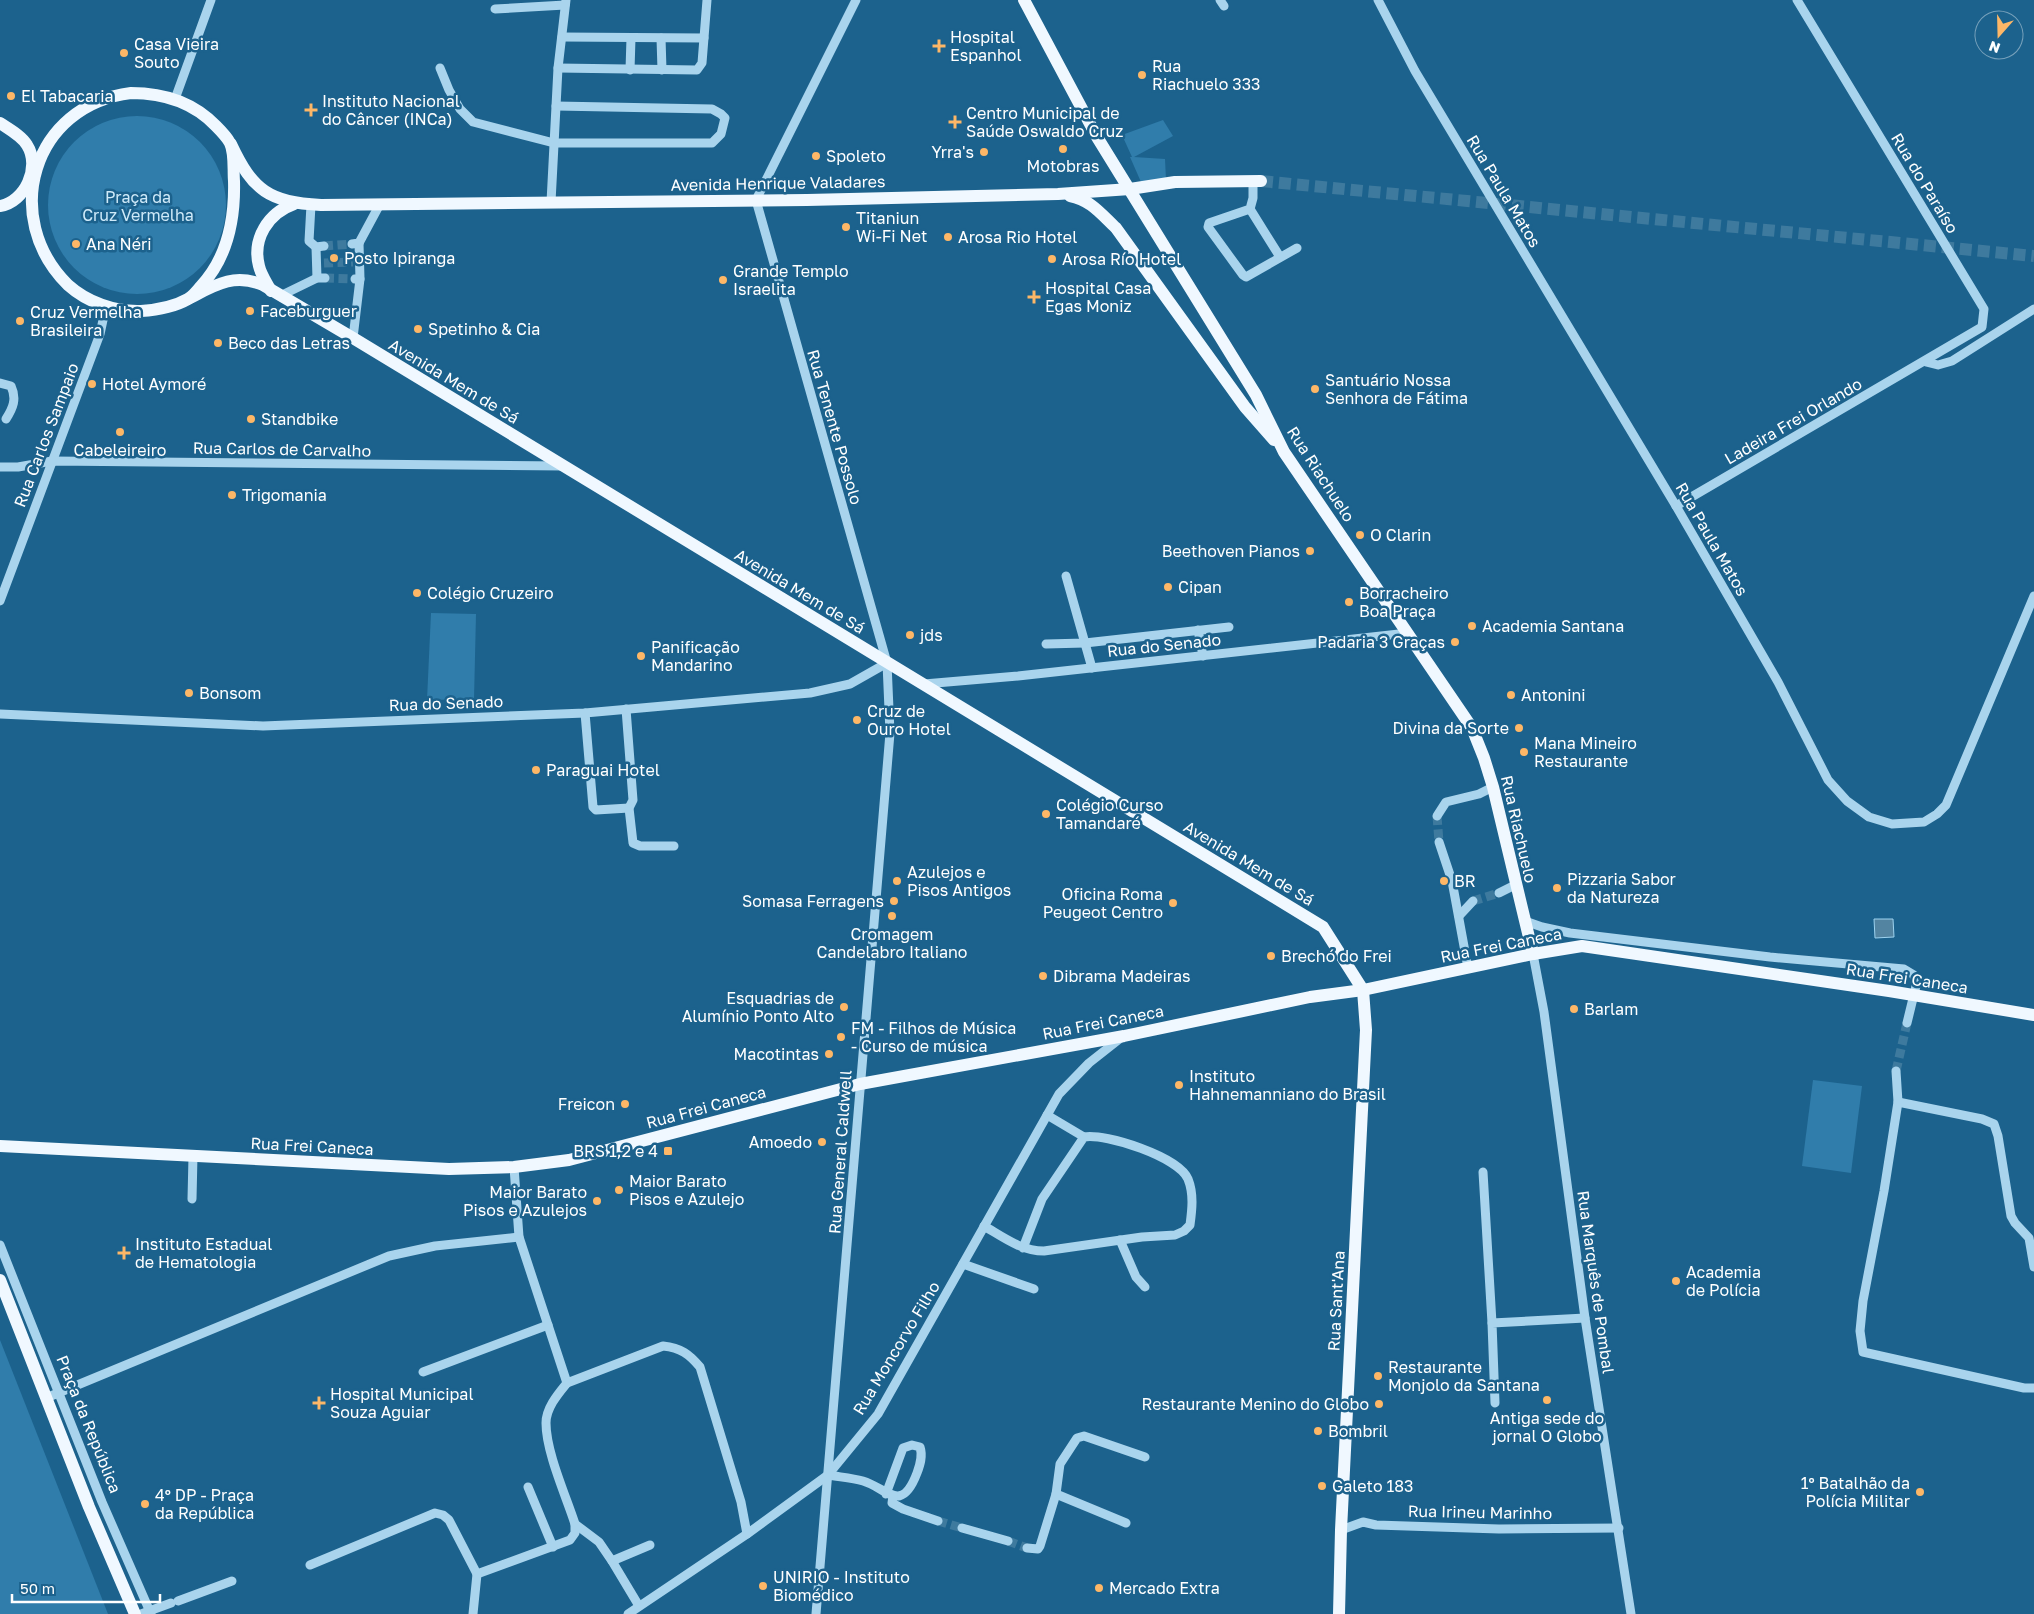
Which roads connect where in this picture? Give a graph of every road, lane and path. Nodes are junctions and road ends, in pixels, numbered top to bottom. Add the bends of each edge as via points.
1 (211, 0) edge
2 (707, 0) edge
3 (856, 0) edge
4 (1024, 0) edge
5 (1378, 0) edge
6 (1797, 0) edge
7 (566, 3) edge
8 (495, 9) dead end
9 (562, 37) junction
10 (631, 38) junction
11 (662, 38) junction
12 (704, 38) junction
13 (440, 68) dead end
14 (558, 68) junction
15 (630, 70) junction
16 (662, 70) junction
17 (175, 99) junction
18 (556, 106) junction
19 (0, 124) edge
20 (554, 143) junction
21 (231, 144) junction
22 (31, 178) junction
23 (1257, 181) joint
24 (1130, 189) junction
25 (1058, 194) junction
26 (756, 200) junction
27 (551, 202) junction
28 (294, 204) junction
29 (311, 204) junction
30 (380, 204) junction
31 (0, 206) edge
32 (1250, 209) junction
33 (1297, 248) dead end
34 (1280, 257) junction
35 (276, 293) junction
36 (190, 298) junction
37 (106, 306) junction
38 (2034, 309) edge
39 (352, 338) junction
40 (1926, 362) junction
41 (0, 383) edge
42 (6, 419) dead end
43 (1284, 452) junction
44 (52, 461) junction
45 (564, 466) junction
46 (0, 467) edge
47 (1676, 506) junction
48 (1066, 576) dead end
49 (2034, 596) edge
50 (0, 601) edge
51 (1229, 627) dead end
52 (1198, 630) junction
53 (1408, 633) junction
54 (1085, 643) junction
55 (1046, 644) dead end
56 (1203, 656) junction
57 (887, 662) junction
58 (1092, 668) junction
59 (923, 684) junction
60 (626, 709) junction
61 (586, 713) junction
62 (0, 714) edge
63 (1493, 787) junction
64 (629, 808) junction
65 (1437, 816) dead end
66 (1439, 842) tunnel mouth
67 (674, 846) dead end
68 (1515, 885) junction
69 (1499, 893) tunnel mouth
70 (1473, 901) tunnel mouth
71 (1459, 916) junction
72 (1525, 921) junction
73 (1533, 954) junction
74 (1468, 968) junction
75 (1363, 990) junction
76 (1914, 995) junction
77 (2034, 1015) edge
78 (1908, 1022) tunnel mouth
79 (1124, 1036) junction
80 (1896, 1071) tunnel mouth
81 (860, 1084) junction
82 (1898, 1102) junction
83 (1047, 1115) junction
84 (1084, 1137) junction
85 (3, 1148) edge
86 (193, 1156) junction
87 (514, 1167) junction
88 (1483, 1172) dead end
89 (192, 1199) dead end
90 (984, 1226) junction
91 (519, 1237) junction
92 (1120, 1240) junction
93 (0, 1245) edge
94 (1023, 1248) junction
95 (963, 1264) junction
96 (2034, 1267) edge
97 (0, 1280) edge
98 (1145, 1287) dead end
99 (1034, 1288) dead end
100 (1585, 1318) junction
101 (1492, 1323) junction
102 (548, 1325) junction
103 (423, 1372) dead end
104 (567, 1383) junction
105 (2034, 1388) edge
106 (59, 1393) junction
107 (46, 1398) junction
108 (1495, 1403) dead end
109 (1145, 1458) dead end
110 (828, 1475) junction
111 (528, 1487) dead end
112 (1056, 1494) junction
113 (889, 1495) junction
114 (938, 1520) tunnel mouth
115 (1126, 1523) dead end
116 (575, 1524) junction
117 (962, 1528) tunnel mouth
118 (1619, 1528) junction
119 (1341, 1530) junction
120 (747, 1534) junction
121 (1008, 1541) tunnel mouth
122 (650, 1545) dead end
123 (553, 1547) junction
124 (1027, 1548) dead end
125 (612, 1560) junction
126 (310, 1565) dead end
127 (477, 1574) junction
128 (232, 1581) dead end
129 (639, 1606) junction
130 (147, 1613) edge
131 (135, 1614) edge
132 (473, 1614) edge
133 (628, 1614) edge
134 (816, 1614) edge
135 (1340, 1614) edge
136 (1631, 1614) edge

1 - 17 street
2 - 12 street
3 - 26 street
4 - 24 main road, Rua Riachuelo via 1097,137
5 - 47 street, Rua Paula Matos via 1415,71
6 - 40 street, Rua do Paraíso via 1984,308 1982,327
7 - 8 street
7 - 9 street
9 - 10 street
9 - 14 street
10 - 11 street
10 - 15 street
11 - 12 street
11 - 16 street
12 - 16 street via 702,63 697,70
13 - 20 street via 452,96 473,122
14 - 15 street
14 - 18 street
15 - 16 street
17 - 21 main road via 212,121
17 - 22 main road via 131,93 88,104 63,122 48,139
18 - 20 street
18 - 20 street via 712,110 725,118 721,134 712,143
19 - 22 main road via 27,144 31,153
20 - 27 street
21 - 28 main road via 245,171 260,188
21 - 36 main road via 234,203 227,241 210,276
22 - 31 main road via 17,199
22 - 37 main road via 30,220 44,259 72,288
23 - 24 main road, Avenida Henrique Valadares via 1175,182
23 - 32 street
24 - 25 main road, Avenida Henrique Valadares
24 - 43 main road, Rua Riachuelo via 1256,395
25 - 26 main road, Avenida Henrique Valadares
25 - 43 main road via 1080,198 1093,205 1116,228 1244,407
26 - 27 main road, Avenida Henrique Valadares
26 - 57 street, Rua Tenente Possolo
27 - 30 main road, Avenida Henrique Valadares
28 - 29 main road, Avenida Henrique Valadares
28 - 35 main road via 270,218 258,241 259,267
29 - 30 main road, Avenida Henrique Valadares
29 - 35 street via 309,241 320,246 321,278
30 - 39 street via 355,244 357,279
32 - 34 street
32 - 34 street via 1209,223 1208,227 1246,277
33 - 34 street
35 - 36 main road, Avenida Mem de Sá via 253,281 235,280 210,287
35 - 39 main road, Avenida Mem de Sá
36 - 37 main road via 147,311
37 - 44 street, Rua Carlos Sampaio via 100,334
38 - 40 street via 1952,361 1938,365
39 - 45 main road, Avenida Mem de Sá
40 - 47 street, Ladeira Frei Orlando
41 - 42 street via 11,386 14,394 14,404
43 - 53 main road, Rua Riachuelo
44 - 45 street, Rua Carlos de Carvalho
44 - 46 street, Rua Carlos de Carvalho
44 - 50 street, Rua Carlos Sampaio
45 - 57 main road, Avenida Mem de Sá
47 - 49 street, Rua Paula Matos via 1778,682 1828,780 1847,801 1869,817 1892,824 1924,822 1946,805
48 - 54 street
51 - 52 street
52 - 54 street
52 - 56 street
53 - 56 street, Rua do Senado
53 - 63 main road, Rua Riachuelo via 1472,728
54 - 55 street
54 - 58 street
56 - 58 street, Rua do Senado
57 - 59 main road, Avenida Mem de Sá
57 - 60 street, Rua do Senado via 850,684 810,693
57 - 81 street, Rua General Caldwell via 890,733
58 - 59 street, Rua do Senado
59 - 75 main road, Avenida Mem de Sá via 1323,927
60 - 61 street, Rua do Senado
60 - 64 street via 633,800
61 - 62 street, Rua do Senado via 262,726
61 - 64 street via 593,807 596,810
63 - 65 street via 1446,802
63 - 68 main road, Rua Riachuelo
64 - 67 street via 634,843 640,846
66 - 71 street
68 - 69 street
68 - 72 main road, Rua Riachuelo
70 - 71 street
71 - 74 street
72 - 73 main road, Rua Riachuelo
72 - 76 street via 1570,933 1904,969 1914,975
73 - 74 main road, Rua Frei Caneca
73 - 76 main road, Rua Frei Caneca via 1582,946
73 - 100 street, Rua Marquês de Pombal via 1544,1012
74 - 75 main road, Rua Frei Caneca
75 - 79 main road, Rua Frei Caneca via 1310,997
75 - 119 main road, Rua Sant'Ana via 1365,1040
76 - 77 main road, Rua Frei Caneca
76 - 78 street
79 - 81 main road, Rua Frei Caneca
79 - 83 street, Rua Moncorvo Filho via 1089,1063 1059,1094
80 - 82 street
81 - 87 main road, Rua Frei Caneca via 569,1160
81 - 110 street, Rua General Caldwell
82 - 96 street via 1994,1124 2011,1216 2029,1238
82 - 105 street via 1863,1301 1860,1331 1863,1352
83 - 84 street
83 - 90 street, Rua Moncorvo Filho
84 - 92 street via 1102,1137 1142,1148 1171,1163 1187,1177 1192,1201 1190,1225 1184,1231 1175,1235
84 - 94 street via 1042,1199
85 - 86 main road, Rua Frei Caneca
86 - 87 main road, Rua Frei Caneca via 449,1169
86 - 89 street
87 - 91 street
88 - 101 street
90 - 94 street
90 - 95 street, Rua Moncorvo Filho
91 - 102 street
91 - 106 street via 435,1246 389,1256
92 - 94 street via 1044,1251
92 - 98 street via 1136,1277
93 - 106 street, Praça da República
95 - 99 street
95 - 110 street, Rua Moncorvo Filho via 878,1414
97 - 107 main road, Praça da República
100 - 101 street
100 - 118 street, Rua Marquês de Pombal
101 - 108 street
102 - 103 street
102 - 104 street
104 - 116 street via 554,1399 546,1422 550,1447
104 - 120 street via 664,1346 689,1354 700,1367 742,1502
106 - 107 street
106 - 130 street, Praça da República
107 - 131 main road, Praça da República
109 - 112 street via 1080,1437 1060,1464
110 - 113 street via 864,1481
110 - 120 street, Rua Moncorvo Filho
110 - 134 street, Rua General Caldwell
111 - 123 street
112 - 115 street
112 - 124 street via 1040,1546 1038,1549
113 - 113 street via 903,1494 912,1487 922,1456 920,1447 903,1448
113 - 114 street via 892,1503 903,1509
116 - 123 street via 575,1533 570,1540
116 - 125 street via 599,1542
117 - 121 street
118 - 119 street, Rua Irineu Marinho via 1499,1529 1364,1522
118 - 136 street, Rua Marquês de Pombal
119 - 135 main road, Rua Sant'Ana
120 - 129 street, Rua Moncorvo Filho
122 - 125 street
123 - 127 street
125 - 129 street
126 - 127 street via 435,1513 443,1514 449,1520
127 - 132 street
128 - 130 street
129 - 133 street, Rua Moncorvo Filho

